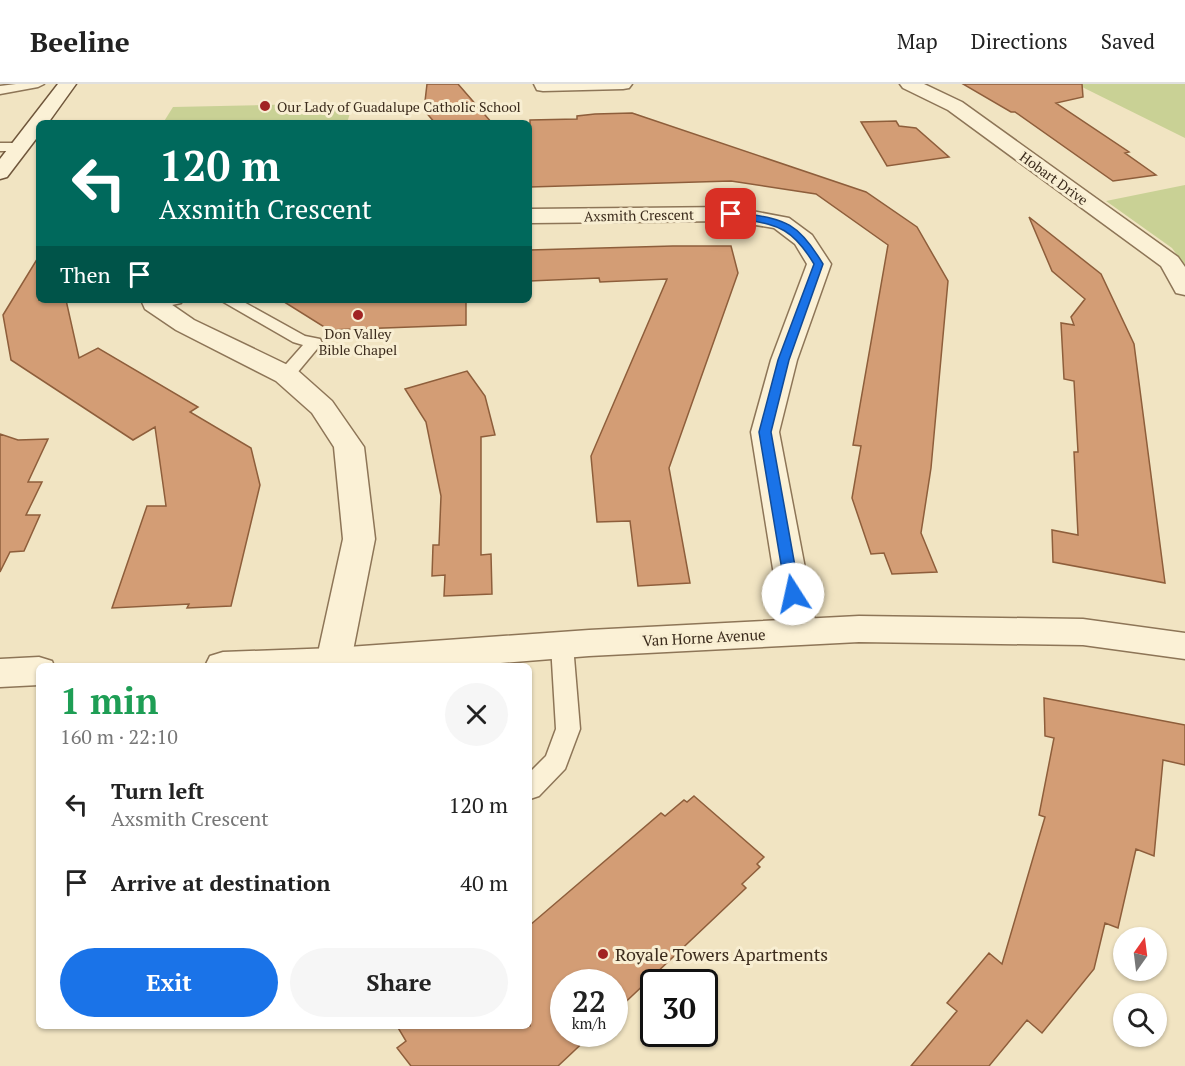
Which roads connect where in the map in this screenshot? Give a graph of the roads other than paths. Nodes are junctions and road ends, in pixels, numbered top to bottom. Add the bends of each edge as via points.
1 (38, 84) edge
2 (67, 84) edge
3 (543, 84) edge
4 (623, 84) edge
5 (909, 84) edge
6 (0, 90) edge
7 (10, 147) edge
8 (0, 173) edge
9 (532, 216) edge
10 (1185, 288) edge
11 (162, 303) edge
12 (233, 303) edge
13 (286, 375) junction
14 (800, 631) junction
15 (562, 645) junction
16 (1185, 645) edge
17 (334, 662) junction
18 (306, 663) edge
19 (36, 671) edge
20 (0, 673) edge
21 (532, 786) edge

1 - 6 lane
2 - 7 street
3 - 4 street
5 - 10 street, Hobart Drive via 955,106 1170,262
7 - 8 street
9 - 14 street, Axsmith Crescent via 731,214 781,223 804,240 819,264 784,360 765,432
11 - 13 street via 185,326
12 - 13 lane via 299,339 314,343
13 - 17 street via 322,407 349,447 359,539
14 - 15 street, Van Horne Avenue
14 - 16 street, Van Horne Avenue via 1083,632
15 - 17 street, Van Horne Avenue
15 - 21 lane via 568,729 556,762
17 - 18 street, Van Horne Avenue
19 - 20 street

